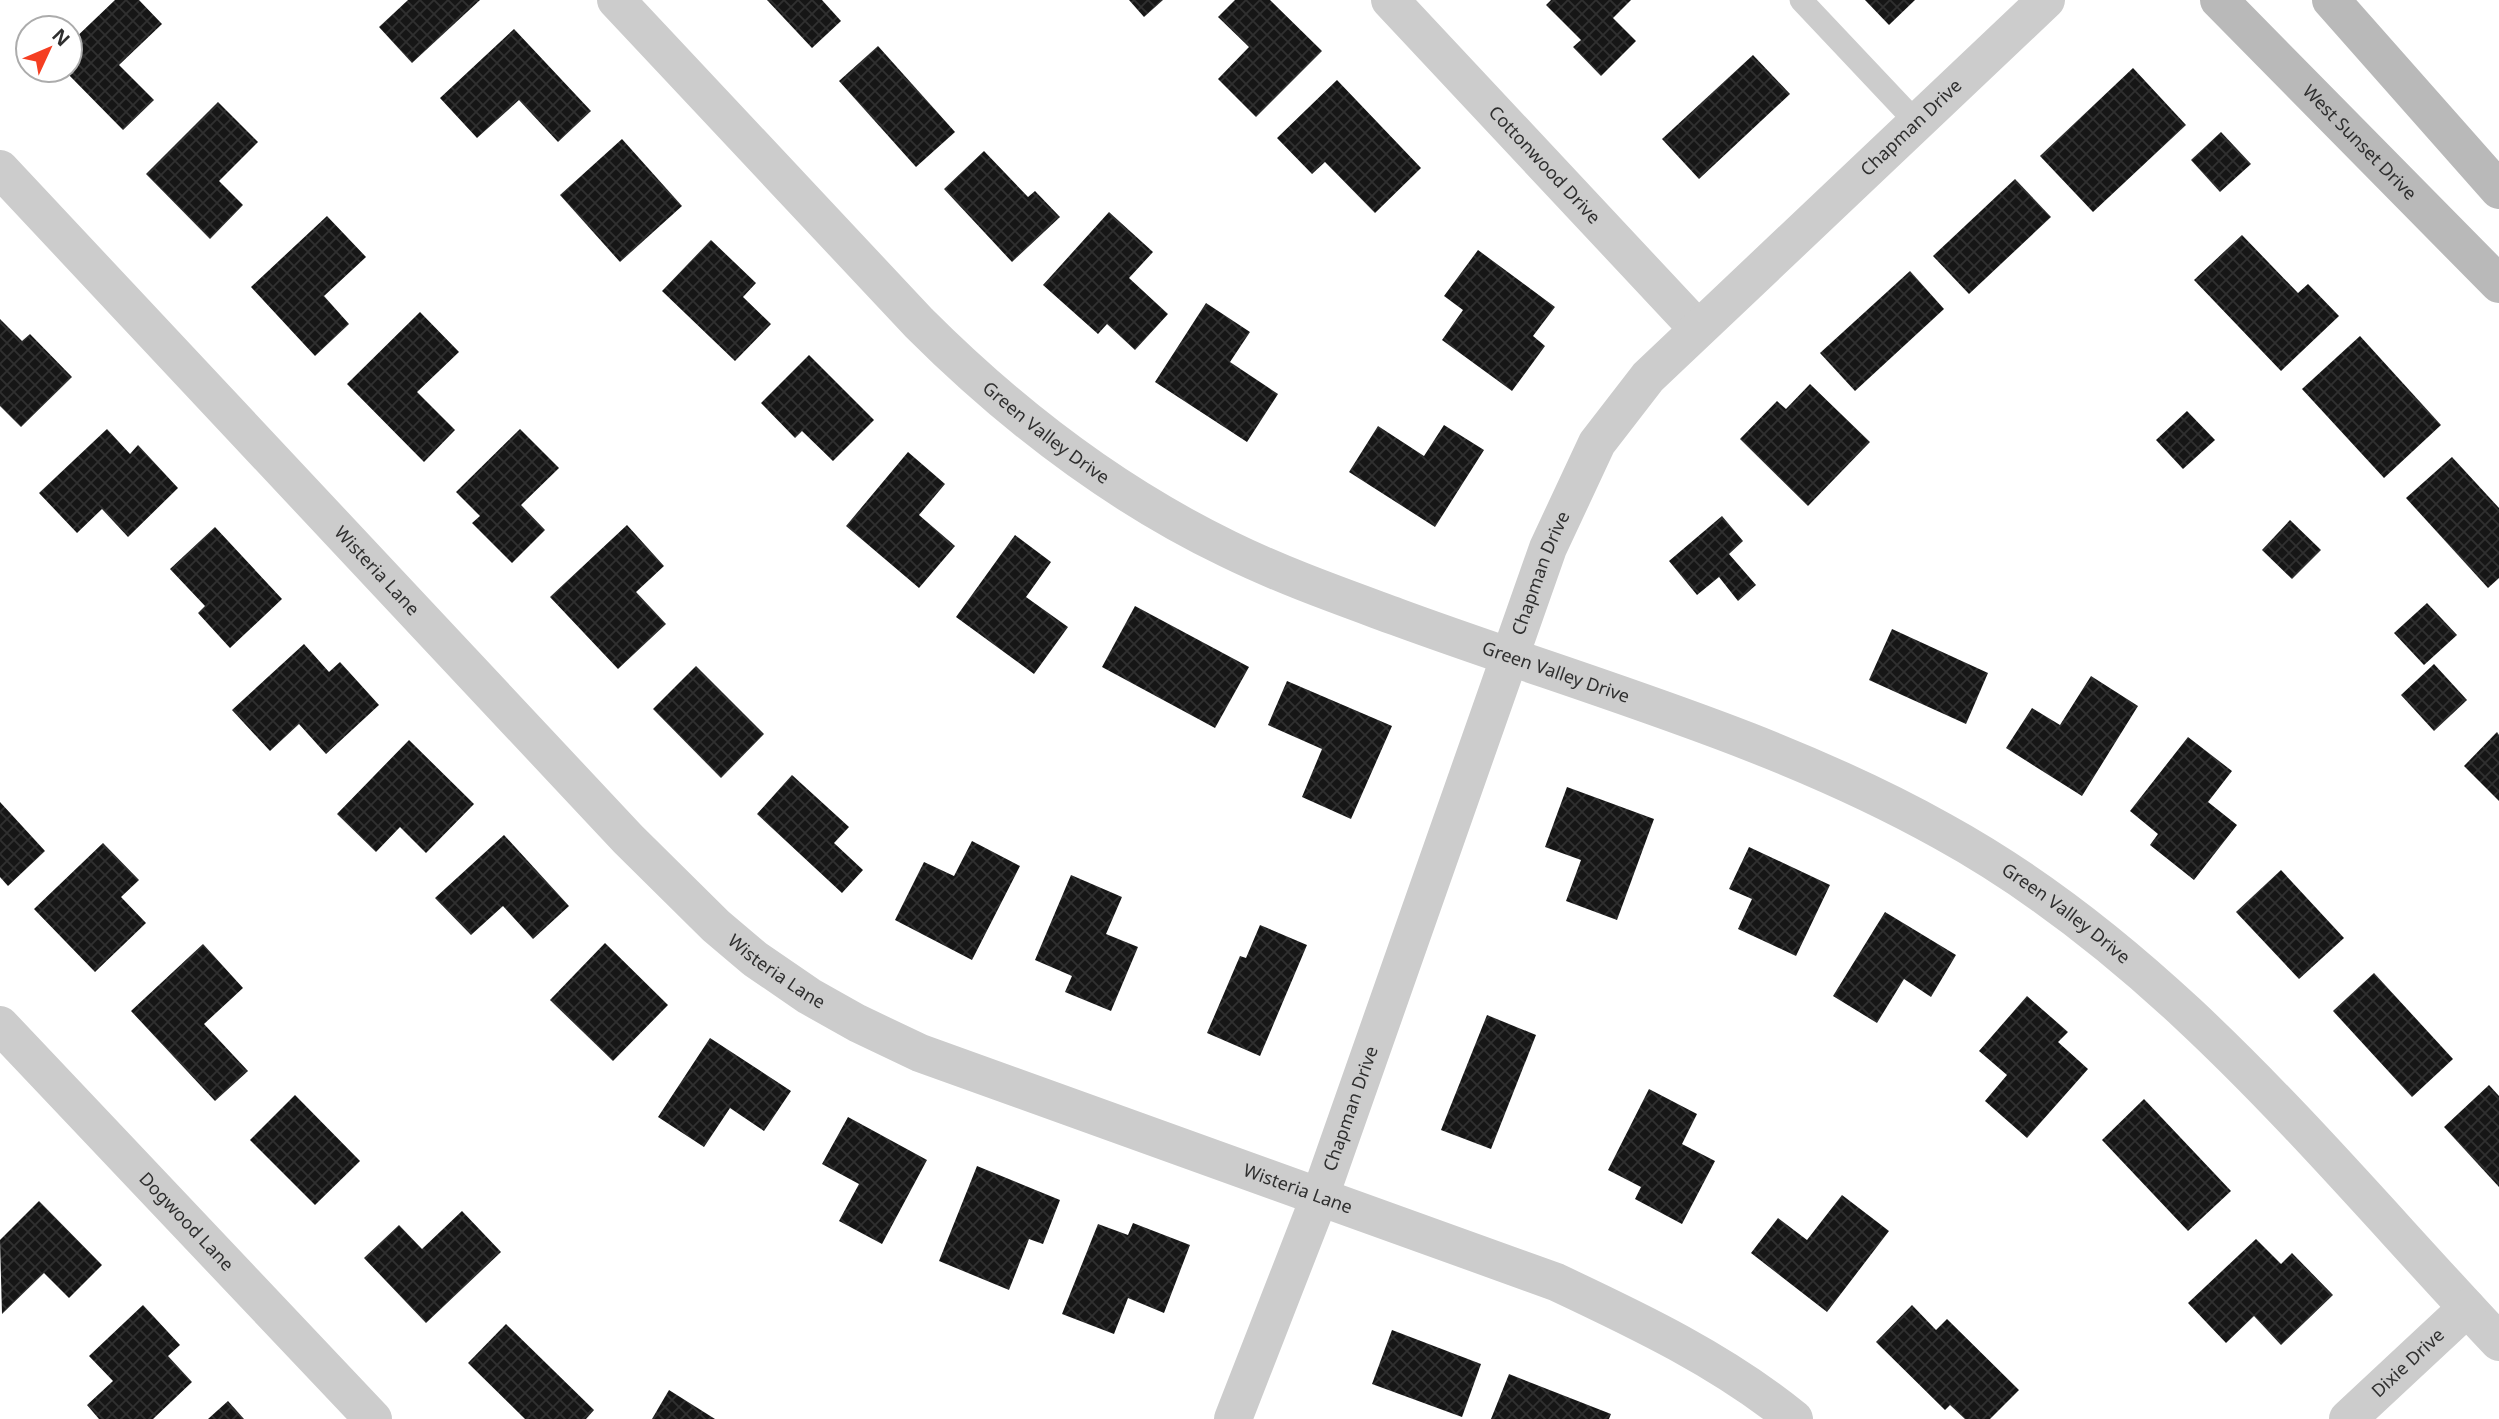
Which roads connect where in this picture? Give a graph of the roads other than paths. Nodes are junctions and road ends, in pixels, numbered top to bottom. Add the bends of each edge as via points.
1 (616, 0) edge
2 (1390, 0) edge
3 (1801, 0) edge
4 (2046, 0) edge
5 (2219, 0) edge
6 (2331, 0) edge
7 (1917, 123) junction
8 (0, 169) edge
9 (2499, 190) edge
10 (2499, 284) edge
11 (1698, 328) junction
12 (1511, 659) junction
13 (0, 1025) edge
14 (1320, 1196) junction
15 (2467, 1308) junction
16 (2499, 1342) edge
17 (373, 1419) edge
18 (1233, 1419) edge
19 (1794, 1419) edge
20 (2348, 1419) edge

1 - 12 street, Green Valley Drive via 919,323 1060,448 1176,523 1229,550 1309,586
2 - 11 street, Cottonwood Drive
3 - 7 lane
4 - 7 street, Chapman Drive
5 - 10 main road, West Sunset Drive
6 - 9 main road
7 - 11 street, Chapman Drive
8 - 14 street, Wisteria Lane via 628,839 755,959 808,996 920,1053
11 - 12 street, Chapman Drive via 1648,377 1597,443 1548,548
12 - 14 street, Chapman Drive
12 - 15 street, Green Valley Drive via 1848,783 2017,875 2179,1002
13 - 17 street, Dogwood Lane
14 - 18 street, Chapman Drive
14 - 19 street, Wisteria Lane via 1556,1282 1639,1320 1729,1371
15 - 16 street, Green Valley Drive
15 - 20 street, Dixie Drive

